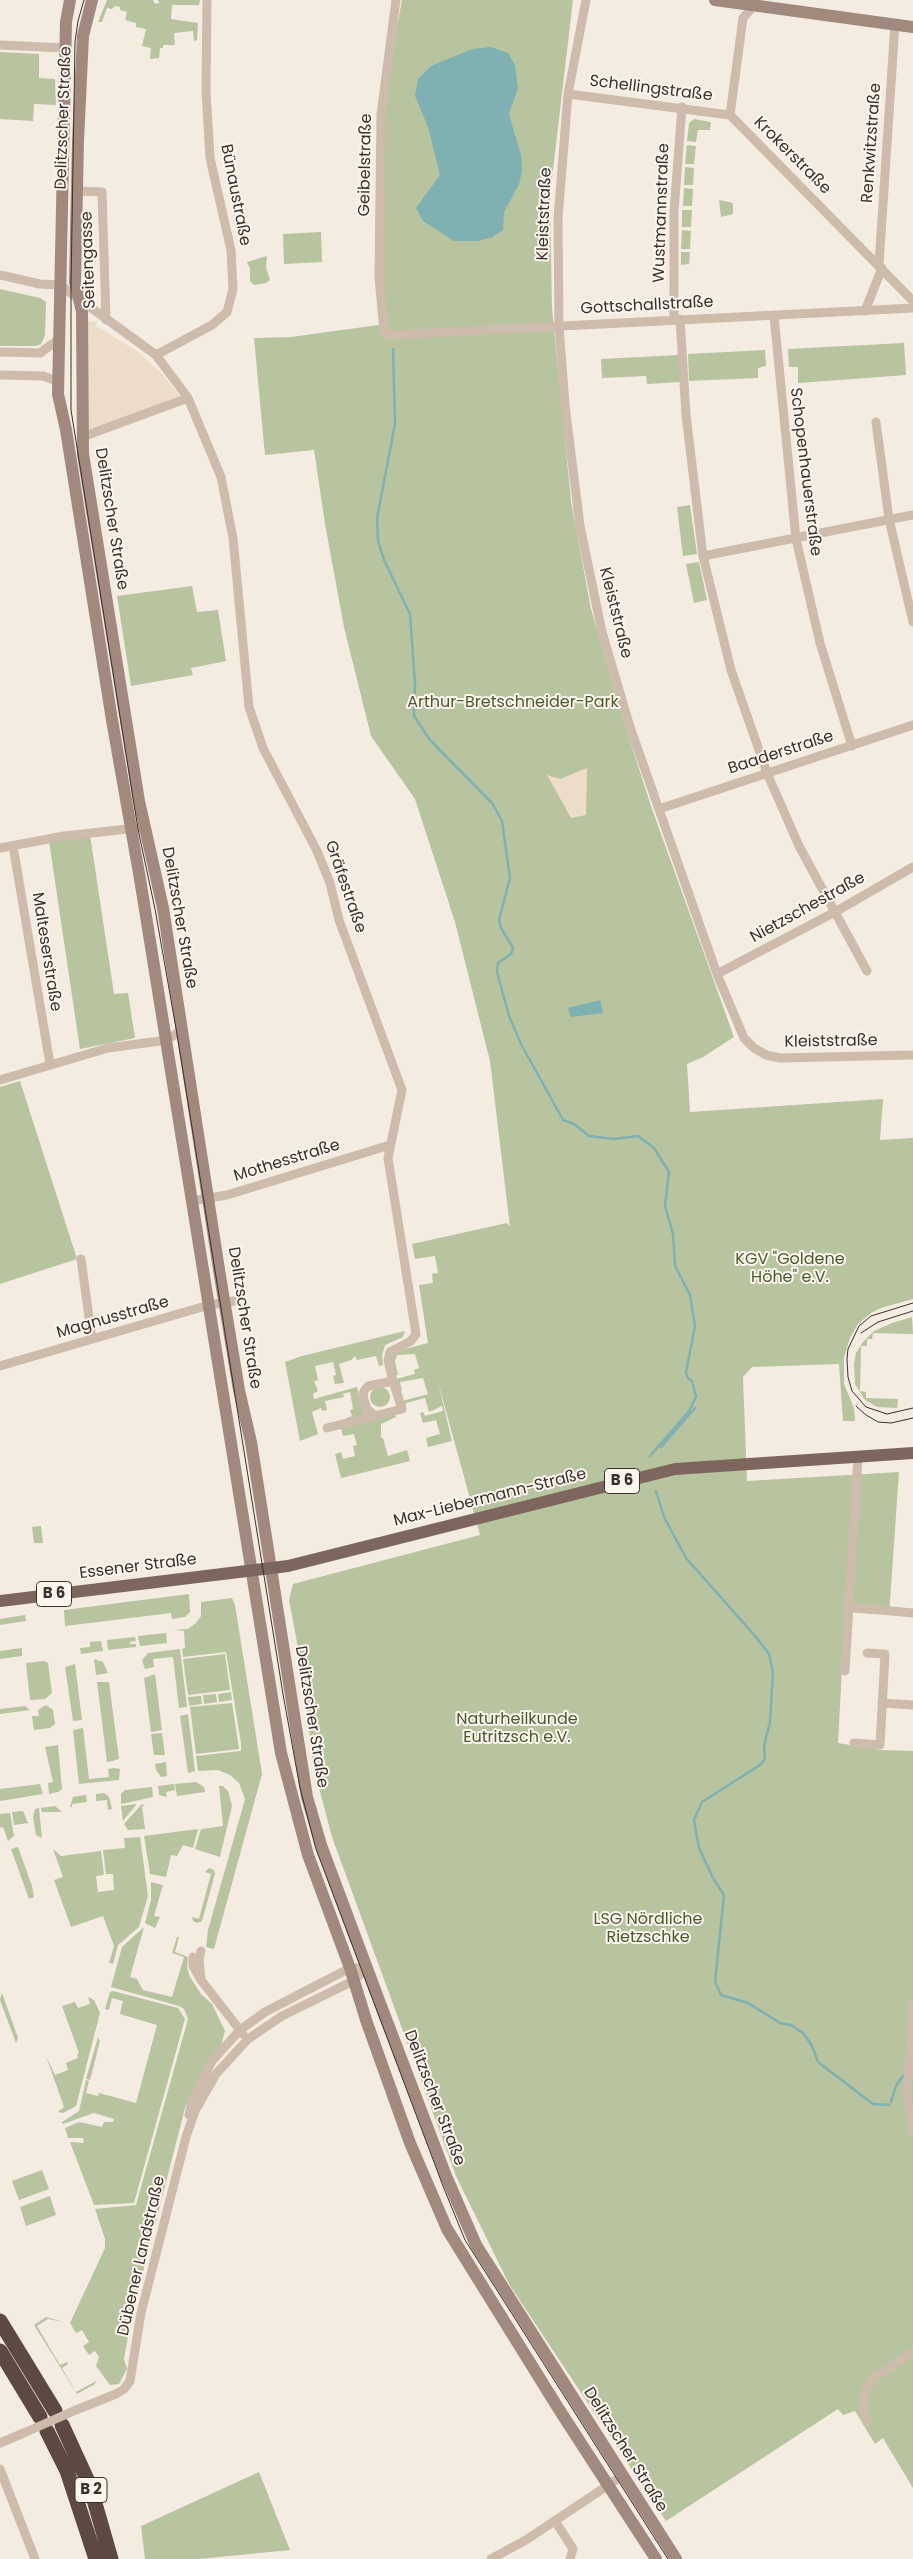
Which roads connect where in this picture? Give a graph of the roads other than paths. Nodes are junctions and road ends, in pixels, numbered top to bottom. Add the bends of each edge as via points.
1 (70, 0) edge
2 (92, 0) edge
3 (207, 0) edge
4 (396, 0) edge
5 (586, 0) edge
6 (715, 0) edge
7 (756, 3) edge
8 (895, 24) junction
9 (913, 27) edge
10 (0, 45) edge
11 (66, 48) junction
12 (568, 94) junction
13 (682, 107) junction
14 (730, 115) junction
15 (77, 192) junction
16 (880, 266) junction
17 (0, 275) edge
18 (60, 285) junction
19 (80, 299) junction
20 (913, 301) edge
21 (913, 308) edge
22 (865, 311) junction
23 (774, 316) junction
24 (677, 319) junction
25 (106, 320) junction
26 (559, 326) junction
27 (384, 331) joint
28 (58, 340) junction
29 (0, 352) edge
30 (156, 355) junction
31 (0, 374) edge
32 (57, 381) junction
33 (188, 398) junction
34 (876, 422) dead end
35 (82, 437) junction
36 (913, 515) edge
37 (888, 520) junction
38 (796, 539) junction
39 (703, 556) junction
40 (913, 622) edge
41 (913, 725) edge
42 (852, 746) junction
43 (767, 773) junction
44 (659, 809) junction
45 (146, 827) junction
46 (130, 829) junction
47 (14, 846) junction
48 (0, 848) edge
49 (913, 867) edge
50 (834, 912) junction
51 (867, 971) dead end
52 (718, 974) junction
53 (182, 1029) junction
54 (166, 1039) junction
55 (913, 1055) edge
56 (50, 1064) junction
57 (0, 1080) edge
58 (390, 1145) junction
59 (208, 1198) junction
60 (192, 1201) junction
61 (81, 1259) dead end
62 (229, 1302) junction
63 (209, 1305) junction
64 (92, 1339) junction
65 (0, 1366) edge
66 (392, 1381) junction
67 (375, 1416) junction
68 (327, 1428) dead end
69 (913, 1453) edge
70 (858, 1456) junction
71 (271, 1568) junction
72 (250, 1570) junction
73 (0, 1601) edge
74 (849, 1607) junction
75 (913, 1613) edge
76 (867, 1653) dead end
77 (845, 1671) dead end
78 (882, 1703) junction
79 (913, 1705) edge
80 (854, 1743) dead end
81 (201, 1951) dead end
82 (193, 1957) dead end
83 (350, 1968) junction
84 (367, 1968) junction
85 (201, 1980) junction
86 (353, 1981) junction
87 (913, 2005) edge
88 (240, 2030) junction
89 (248, 2040) junction
90 (913, 2131) edge
91 (186, 2137) junction
92 (0, 2321) edge
93 (0, 2351) edge
94 (913, 2352) edge
95 (867, 2422) dead end
96 (0, 2443) edge
97 (0, 2469) edge
98 (622, 2476) junction
99 (608, 2485) junction
100 (555, 2521) junction
101 (35, 2559) edge
102 (96, 2559) edge
103 (112, 2559) edge
104 (491, 2559) edge
105 (570, 2559) edge
106 (656, 2559) edge
107 (676, 2559) edge

1 - 11 main road, Delitzscher Straße
2 - 15 main road, Delitzscher Straße via 82,44
3 - 30 street, Bünaustraße via 206,91 210,158 231,250 233,289 227,312 212,325
4 - 27 street, Geibelstraße via 381,115 379,277
5 - 12 street, Kleiststraße
6 - 7 main road
7 - 8 main road
7 - 14 street, Krokerstraße via 744,18
8 - 9 main road
8 - 16 street, Renkwitzstraße
10 - 11 street
11 - 18 main road, Delitzscher Straße
12 - 13 street, Schellingstraße
12 - 26 street, Kleiststraße via 558,218
13 - 14 street, Schellingstraße
13 - 24 street, Wustmannstraße via 674,212
14 - 16 street, Krokerstraße
15 - 19 main road, Delitzscher Straße via 75,282
15 - 25 street, Seitengasse via 102,192
16 - 20 street, Krokerstraße
16 - 22 street, Renkwitzstraße
17 - 18 street
18 - 19 street, Gräfestraße
18 - 28 main road, Delitzscher Straße
19 - 25 street, Gräfestraße
19 - 35 main road, Delitzscher Straße via 83,324
21 - 22 street, Gottschallstraße
22 - 23 street, Gottschallstraße
23 - 24 street, Gottschallstraße
23 - 38 street, Schopenhauerstraße
24 - 26 street, Gottschallstraße
24 - 39 street, Wustmannstraße
25 - 30 street, Gräfestraße
26 - 27 street, Gottschallstraße via 388,335
26 - 44 street, Kleiststraße via 572,469 590,578 617,684
28 - 29 street via 40,352
28 - 32 main road, Delitzscher Straße
30 - 33 street, Gräfestraße via 166,373
31 - 32 street via 43,376
32 - 46 main road, Delitzscher Straße
33 - 35 street
33 - 58 street, Gräfestraße via 222,477 232,538 249,707 263,748 318,851 402,1090
34 - 37 street
35 - 45 main road, Delitzscher Straße via 139,801
36 - 37 street
37 - 38 street
37 - 40 street
38 - 39 street
38 - 42 street, Schopenhauerstraße via 820,643
39 - 43 street, Wustmannstraße via 731,670
41 - 42 street, Baaderstraße
42 - 43 street, Baaderstraße
43 - 44 street, Baaderstraße
43 - 50 street, Wustmannstraße via 799,846
44 - 52 street, Kleiststraße
45 - 46 street
45 - 53 main road, Delitzscher Straße via 160,891
46 - 47 street via 64,836
46 - 54 main road, Delitzscher Straße
47 - 48 street
47 - 56 street, Malteserstraße
49 - 50 street, Nietzschestraße
50 - 51 street, Wustmannstraße
50 - 52 street, Nietzschestraße
52 - 55 street, Kleiststraße via 744,1038 766,1055 780,1058
53 - 54 street
53 - 59 main road, Delitzscher Straße
54 - 56 street via 108,1048
54 - 60 main road, Delitzscher Straße
56 - 57 street
58 - 59 street, Mothesstraße
58 - 66 street, Gräfestraße via 388,1163 416,1334 411,1341 390,1352 388,1360
59 - 60 street, Mothesstraße
59 - 62 main road, Delitzscher Straße
60 - 63 main road, Delitzscher Straße
61 - 64 street
62 - 63 street, Magnusstraße
62 - 71 main road, Delitzscher Straße
63 - 64 street, Magnusstraße
63 - 72 main road, Delitzscher Straße
64 - 65 street, Magnusstraße
66 - 67 street, Gräfestraße via 402,1410
66 - 67 street via 368,1386 364,1391 366,1409
67 - 68 street, Gräfestraße
69 - 70 main road, Max-Liebermann-Straße / B 6
70 - 71 main road, Max-Liebermann-Straße / B 6 via 675,1469
70 - 74 street
71 - 72 main road, Max-Liebermann-Straße / B 6
71 - 84 main road, Delitzscher Straße via 307,1797 321,1845
72 - 73 main road, Essener Straße / B 6
72 - 83 main road, Delitzscher Straße via 281,1753 294,1809
74 - 75 street
74 - 77 street
76 - 78 street via 885,1654
78 - 79 street
78 - 80 street via 880,1745
81 - 85 street
82 - 85 street via 193,1966
83 - 84 street, Dübener Landstraße
83 - 86 main road, Delitzscher Straße
83 - 88 street, Dübener Landstraße via 264,2012
84 - 86 street, Dübener Landstraße
84 - 98 main road, Delitzscher Straße via 446,2176 476,2245
85 - 88 street
86 - 89 street, Dübener Landstraße via 282,2016
86 - 99 main road, Delitzscher Straße via 407,2134 447,2229
87 - 90 street via 908,2082 908,2108
88 - 89 street
88 - 91 street, Dübener Landstraße via 212,2061 187,2120
89 - 91 street, Dübener Landstraße via 216,2074 195,2111
91 - 96 street, Dübener Landstraße, bridge via 141,2313 130,2382 116,2394
92 - 103 highway, B 2 via 58,2418 90,2486
93 - 102 highway, B 2 via 44,2424 67,2471
94 - 95 street via 876,2376 866,2388 863,2411
97 - 101 street
98 - 99 street
98 - 107 main road, Delitzscher Straße
99 - 100 street
99 - 106 main road, Delitzscher Straße
100 - 104 street
100 - 105 street via 573,2549

